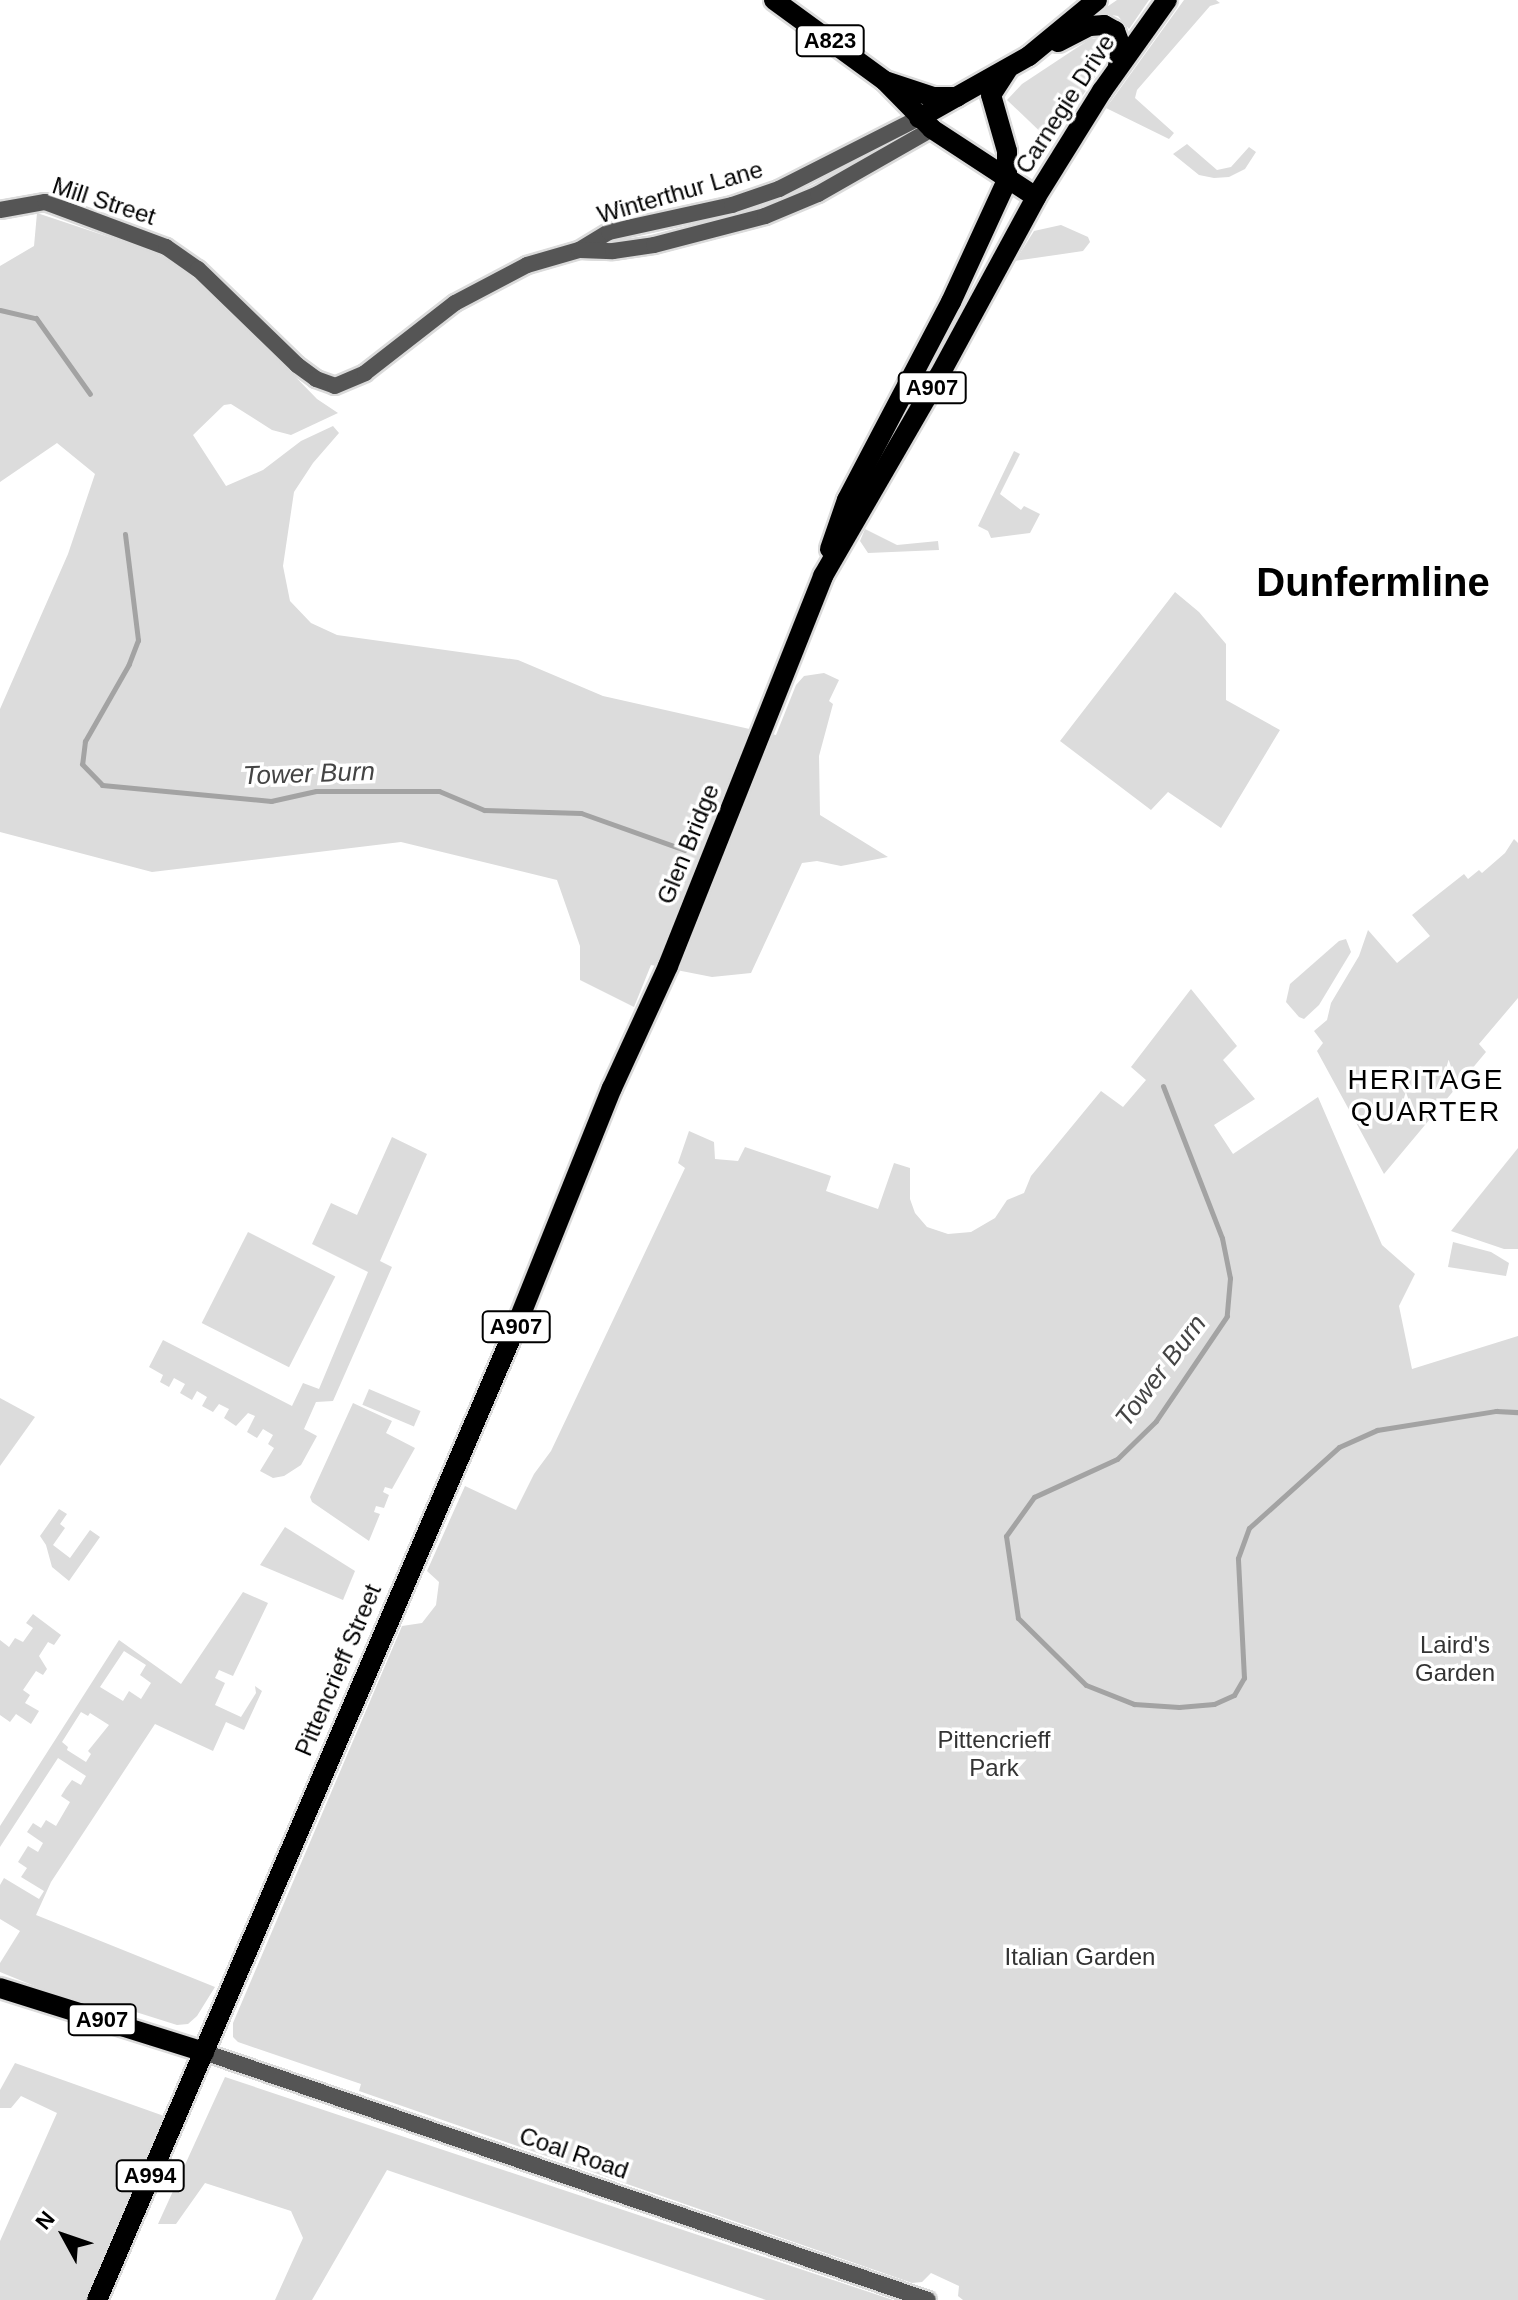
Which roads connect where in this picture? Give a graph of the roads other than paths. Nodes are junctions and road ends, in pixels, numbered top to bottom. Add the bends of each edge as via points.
1 (774, 0) edge
2 (1097, 0) edge
3 (1167, 0) edge
4 (1029, 56) junction
5 (1118, 68) junction
6 (1007, 70) junction
7 (885, 81) junction
8 (957, 97) junction
9 (926, 124) junction
10 (1007, 180) junction
11 (1036, 197) junction
12 (0, 210) edge
13 (527, 265) joint
14 (823, 576) junction
15 (627, 1061) joint
16 (0, 1988) edge
17 (204, 2052) junction
18 (97, 2300) edge
19 (928, 2300) edge

1 - 7 main road, A823
2 - 4 main road, Carnegie Drive
3 - 5 main road, Carnegie Drive / A907
4 - 5 main road via 1090,26 1104,25 1115,31 1121,47
4 - 6 main road, Carnegie Drive
5 - 11 main road, Carnegie Drive / A907
6 - 8 main road, Carnegie Drive
6 - 10 main road, Carnegie Drive / A907 via 991,95 1007,151
7 - 8 main road, A823 via 933,97
7 - 9 main road, A823
8 - 9 main road, Carnegie Drive
9 - 10 main road
9 - 13 street, Winterthur Lane via 779,189 609,232 579,250
10 - 11 main road
10 - 14 main road, A907 via 951,302 847,500
11 - 14 main road, A907
12 - 13 street, Mill Street via 45,202 166,247 189,262 297,365 335,386 365,373 455,303
14 - 15 main road, Glen Bridge / A907
15 - 17 main road, Pittencrieff Street / A907
16 - 17 main road, A907
17 - 18 main road, Pittencrieff Street / A994
17 - 19 street, Coal Road

